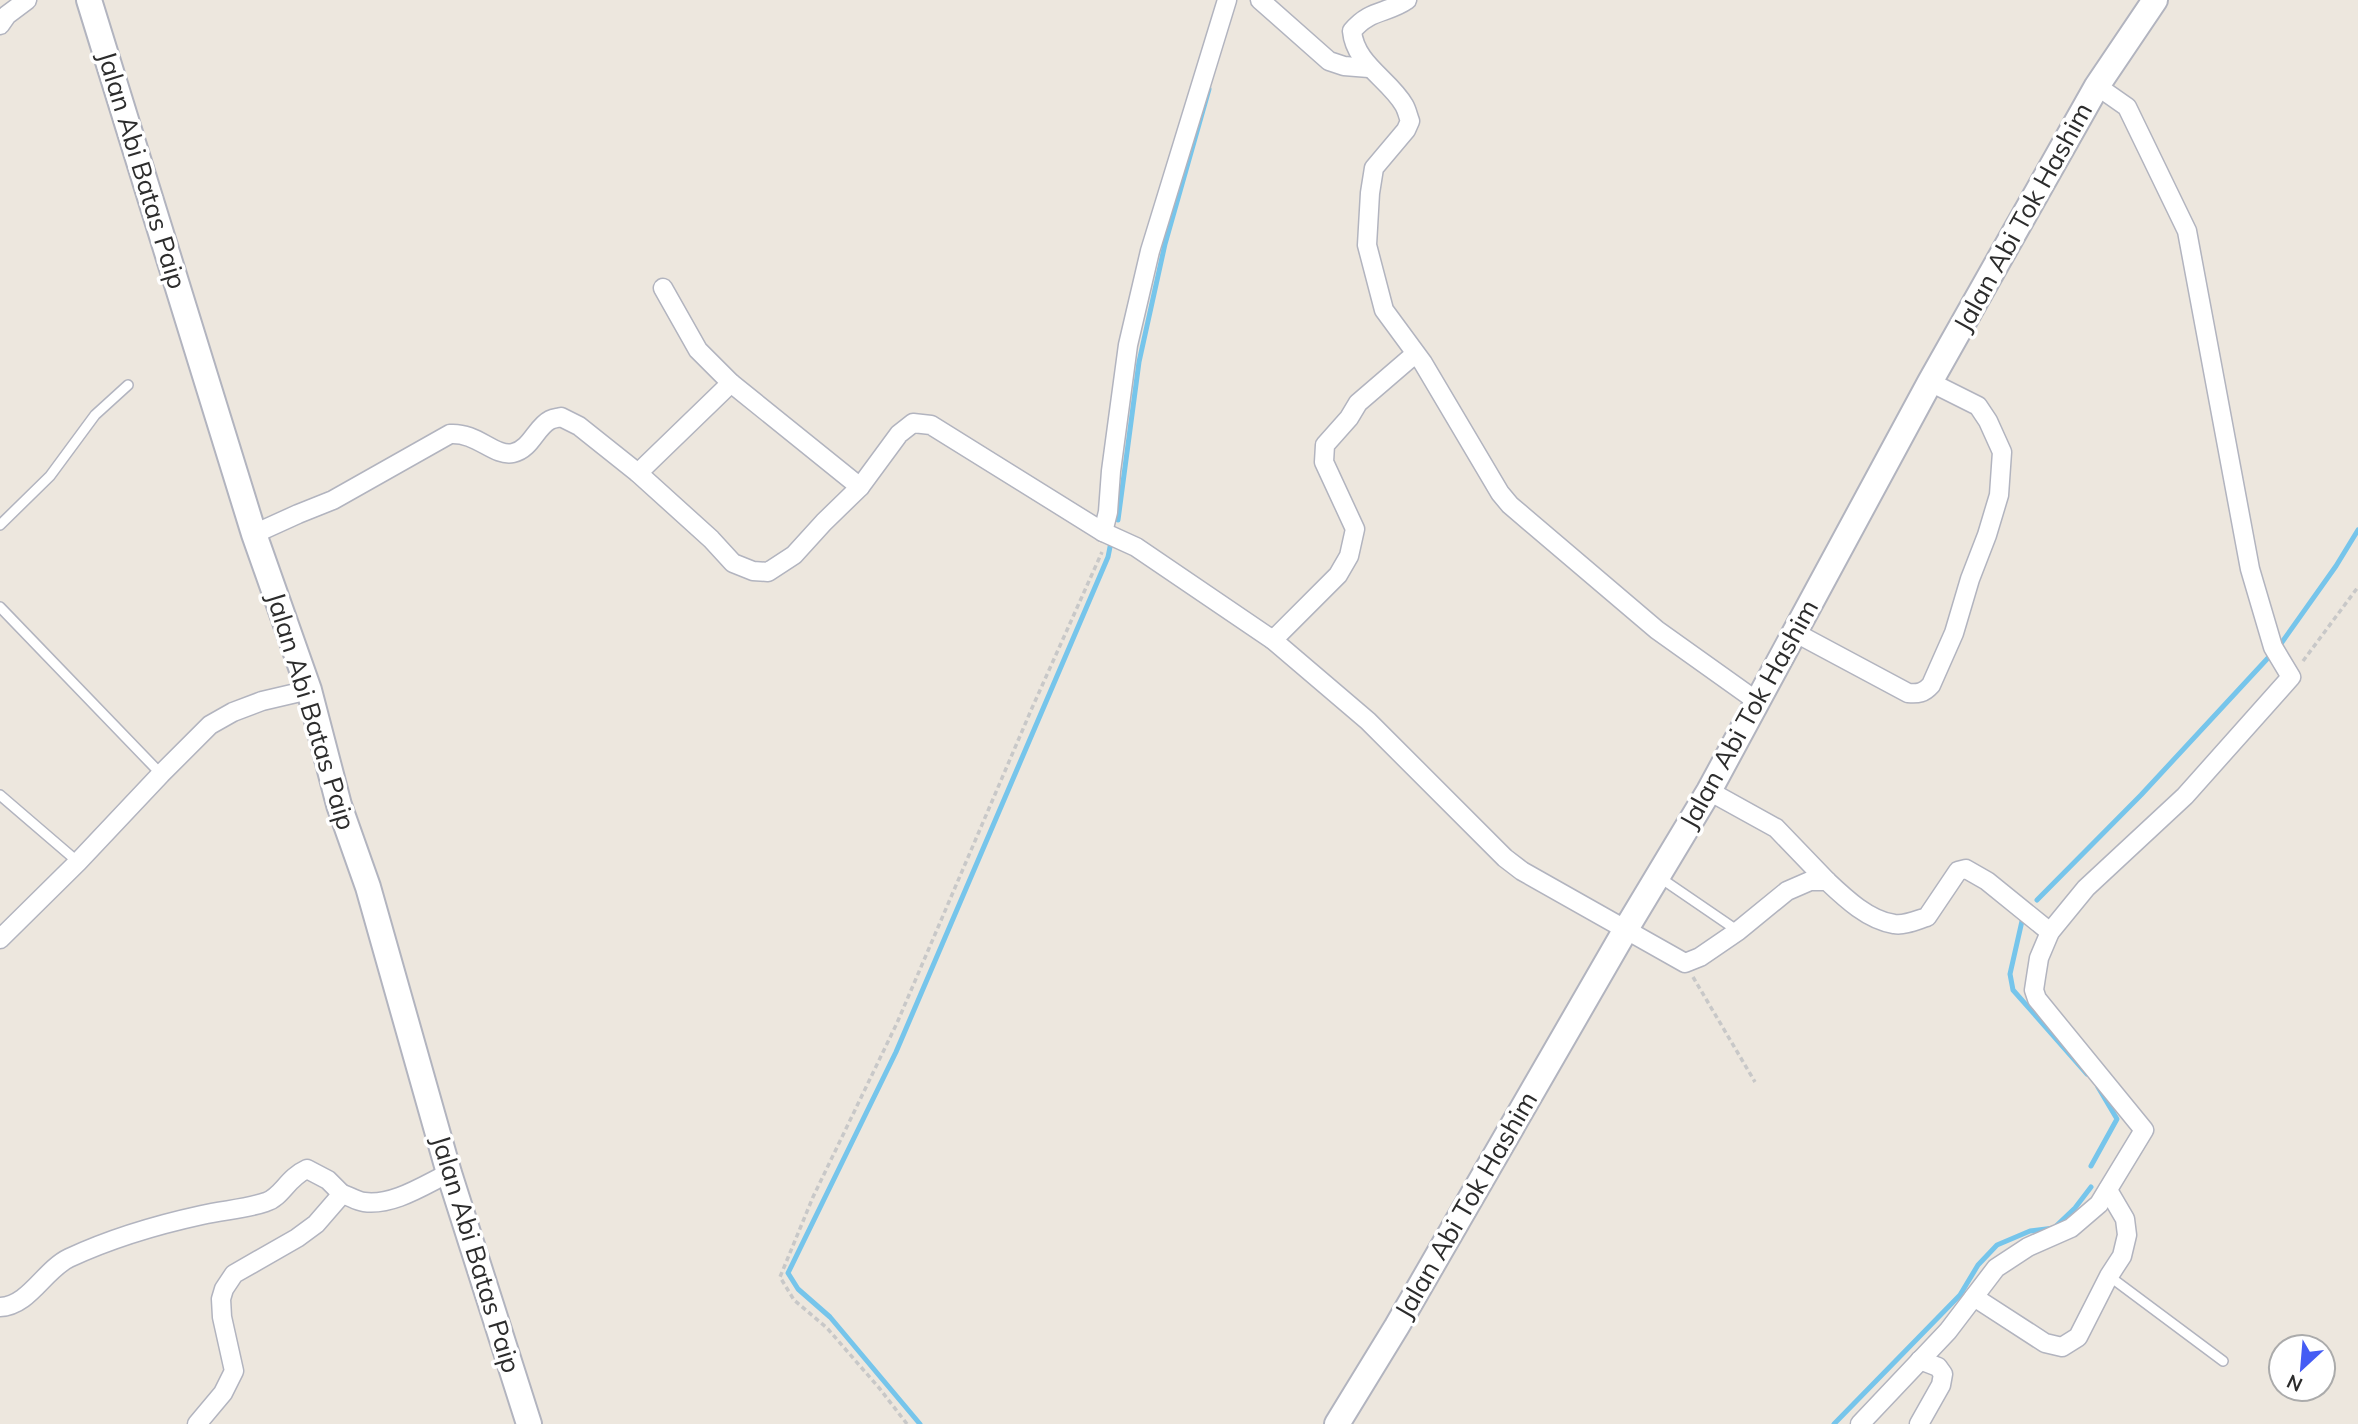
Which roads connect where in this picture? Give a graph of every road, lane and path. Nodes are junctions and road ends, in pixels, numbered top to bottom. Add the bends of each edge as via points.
1 (27, 0) edge
2 (89, 0) edge
3 (1227, 0) edge
4 (1260, 0) edge
5 (1407, 0) edge
6 (2155, 0) edge
7 (0, 25) edge
8 (1369, 68) junction
9 (2096, 86) junction
10 (663, 288) dead end
11 (1415, 354) junction
12 (1930, 382) junction
13 (731, 383) junction
14 (128, 385) dead end
15 (638, 473) junction
16 (860, 487) junction
17 (0, 525) edge
18 (1103, 532) junction
19 (254, 534) junction
20 (2358, 587) edge
21 (0, 607) edge
22 (1794, 632) junction
23 (1273, 640) junction
24 (2287, 672) junction
25 (309, 690) junction
26 (1758, 702) junction
27 (161, 774) junction
28 (1709, 791) junction
29 (0, 795) edge
30 (78, 863) junction
31 (1658, 876) junction
32 (1827, 881) junction
33 (1626, 929) junction
34 (1738, 931) junction
35 (2050, 932) junction
36 (0, 939) edge
37 (1685, 963) junction
38 (1755, 1082) dead end
39 (449, 1173) junction
40 (2108, 1190) junction
41 (342, 1194) junction
42 (2109, 1276) junction
43 (1974, 1297) junction
44 (0, 1307) edge
45 (1920, 1360) junction
46 (2223, 1361) dead end
47 (197, 1424) edge
48 (529, 1424) edge
49 (907, 1424) edge
50 (1336, 1424) edge
51 (1860, 1424) edge
52 (1919, 1424) edge

1 - 7 street
2 - 19 main road, Jalan Abi Batas Paip
3 - 18 street via 1143,278 1128,345
4 - 8 street via 1329,61
5 - 8 street via 1373,13 1352,31 1353,42
6 - 9 main road, Jalan Abi Tok Hashim
8 - 11 street via 1405,106 1410,121 1374,168 1367,245 1384,310
9 - 12 main road, Jalan Abi Tok Hashim
9 - 24 street via 2127,107 2187,231 2250,569 2273,647
10 - 13 street via 698,350
11 - 23 street via 1358,403 1325,445 1324,462 1355,529 1349,556 1338,575
11 - 26 street via 1510,505 1657,630
12 - 22 main road, Jalan Abi Tok Hashim
12 - 22 street via 1978,406 2003,452 1999,495 1987,535 1931,685 1917,694 1908,693
13 - 15 street
13 - 16 street
14 - 17 lane via 95,415 50,476
15 - 16 street via 733,563 752,571 768,572 794,555
15 - 19 street via 561,417 550,420 514,453 461,433 450,434 333,500
16 - 18 street via 899,435 913,423 931,425
18 - 23 street via 1136,547
18 - 49 path via 1102,552 897,1023 780,1277 794,1300 827,1328
19 - 25 main road, Jalan Abi Batas Paip
20 - 24 path
21 - 27 lane
22 - 26 main road, Jalan Abi Tok Hashim
23 - 33 street via 1368,721 1505,858
24 - 35 street via 2185,796 2087,888
25 - 27 street via 262,701 210,725
25 - 39 main road, Jalan Abi Batas Paip
26 - 28 main road, Jalan Abi Tok Hashim
27 - 30 street
28 - 31 main road, Jalan Abi Tok Hashim
28 - 32 street via 1776,828
29 - 30 lane
30 - 36 street
31 - 33 main road, Jalan Abi Tok Hashim
31 - 34 lane
32 - 34 street via 1810,881 1787,891
32 - 35 street via 1848,901 1895,925 1927,917 1958,871 1966,869
33 - 37 street
33 - 50 main road, Jalan Abi Tok Hashim
34 - 37 street
35 - 40 street via 2039,958 2037,999 2144,1130
37 - 38 path
39 - 41 street via 384,1200 366,1202
39 - 48 main road, Jalan Abi Batas Paip
40 - 42 street via 2125,1219 2127,1235 2122,1256
40 - 43 street via 2071,1228 1996,1268
41 - 44 street via 307,1169 289,1179 268,1202 111,1239 61,1262 16,1303
41 - 47 street via 316,1224 234,1274 224,1289 222,1317 234,1371 223,1393
42 - 43 street via 2078,1337 2062,1346 2045,1343
42 - 46 lane
43 - 45 street
45 - 51 street
45 - 52 street via 1943,1374

